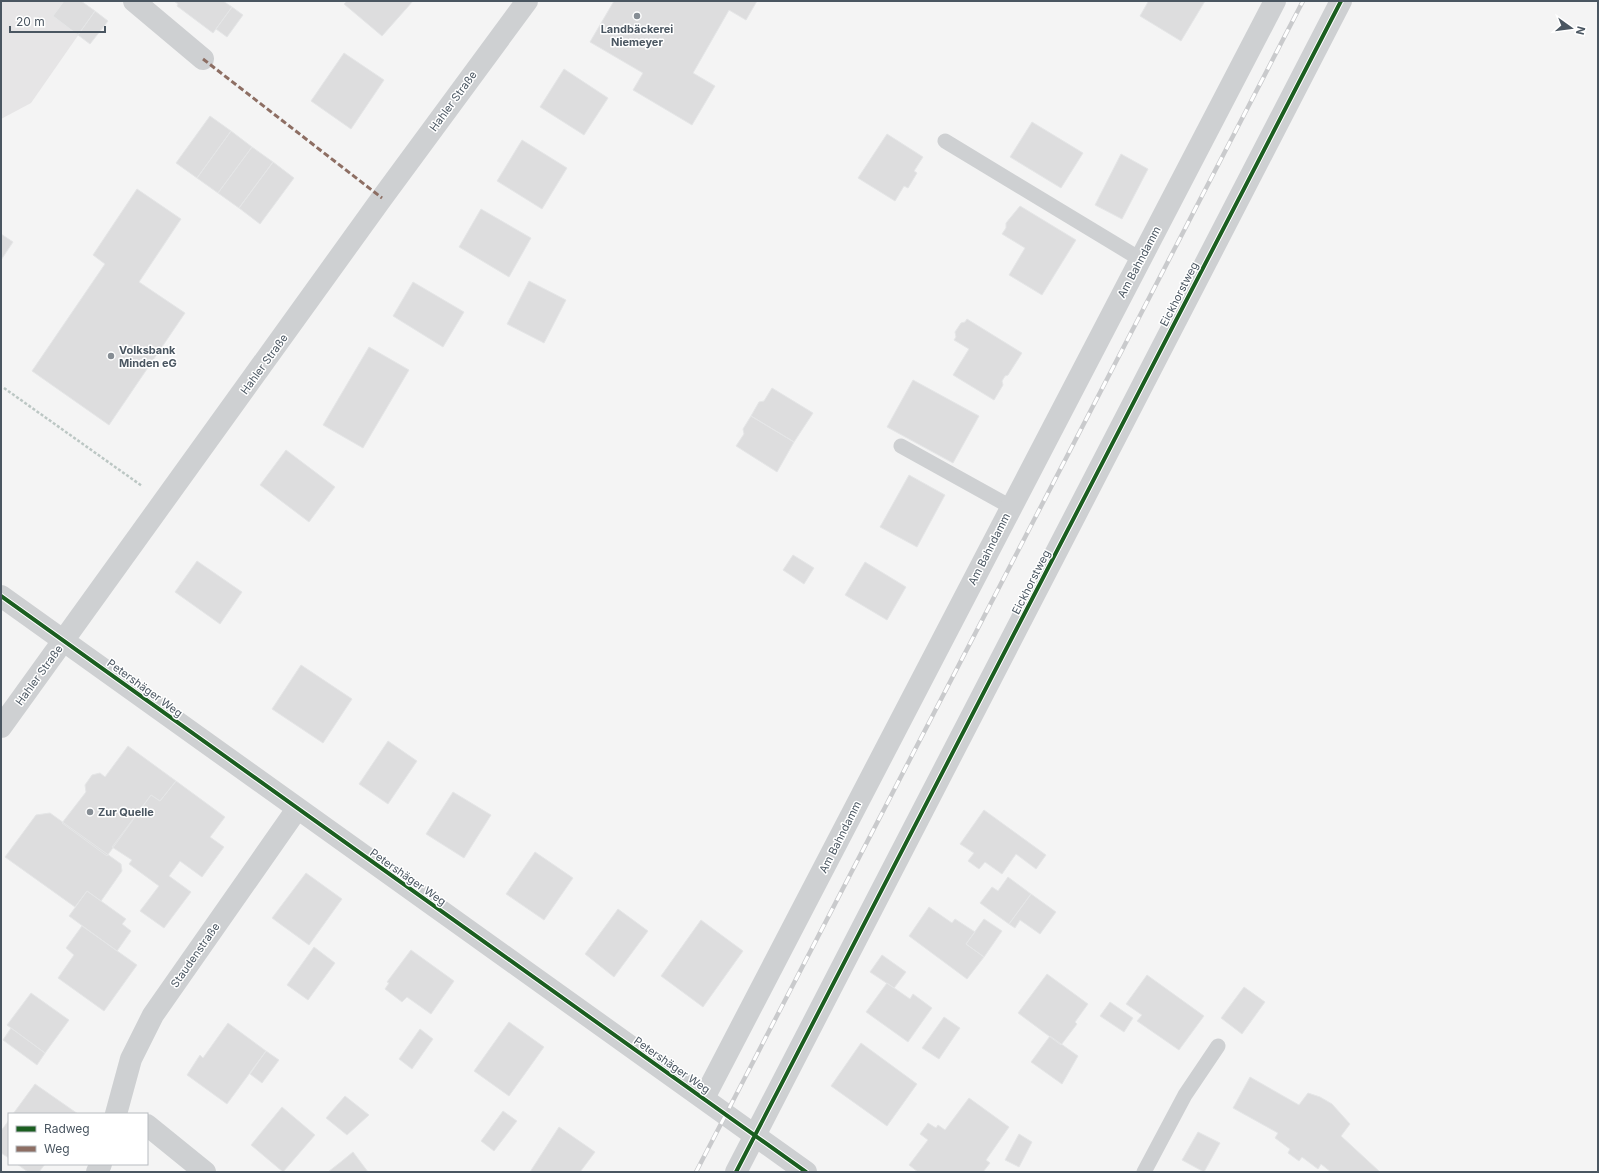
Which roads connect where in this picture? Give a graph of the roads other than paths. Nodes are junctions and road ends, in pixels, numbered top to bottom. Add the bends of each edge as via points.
1 (134, 1) edge
2 (527, 1) edge
3 (1275, 1) edge
4 (1341, 1) edge
5 (203, 59) dead end
6 (945, 141) dead end
7 (1140, 259) junction
8 (901, 446) dead end
9 (1011, 507) junction
10 (1, 596) edge
11 (64, 641) junction
12 (1, 727) edge
13 (297, 809) junction
14 (1218, 1046) dead end
15 (704, 1098) junction
16 (122, 1110) edge
17 (148, 1126) edge
18 (756, 1136) junction
19 (205, 1172) edge
20 (736, 1172) edge
21 (806, 1172) edge
22 (1144, 1172) edge

1 - 5 street
2 - 11 street, Hahler Straße via 382,198
3 - 7 street, Am Bahndamm
4 - 18 street, Eickhorstweg
6 - 7 lane
7 - 9 street, Am Bahndamm
8 - 9 lane
9 - 15 street, Am Bahndamm
10 - 11 street, Petershäger Weg
11 - 12 street, Hahler Straße
11 - 13 street, Petershäger Weg
13 - 15 street, Petershäger Weg
13 - 16 street, Staudenstraße via 153,1015 131,1059
14 - 22 lane via 1185,1095
15 - 18 street, Petershäger Weg
17 - 19 street
18 - 20 street, Eickhorstweg
18 - 21 street, Petershäger Weg

